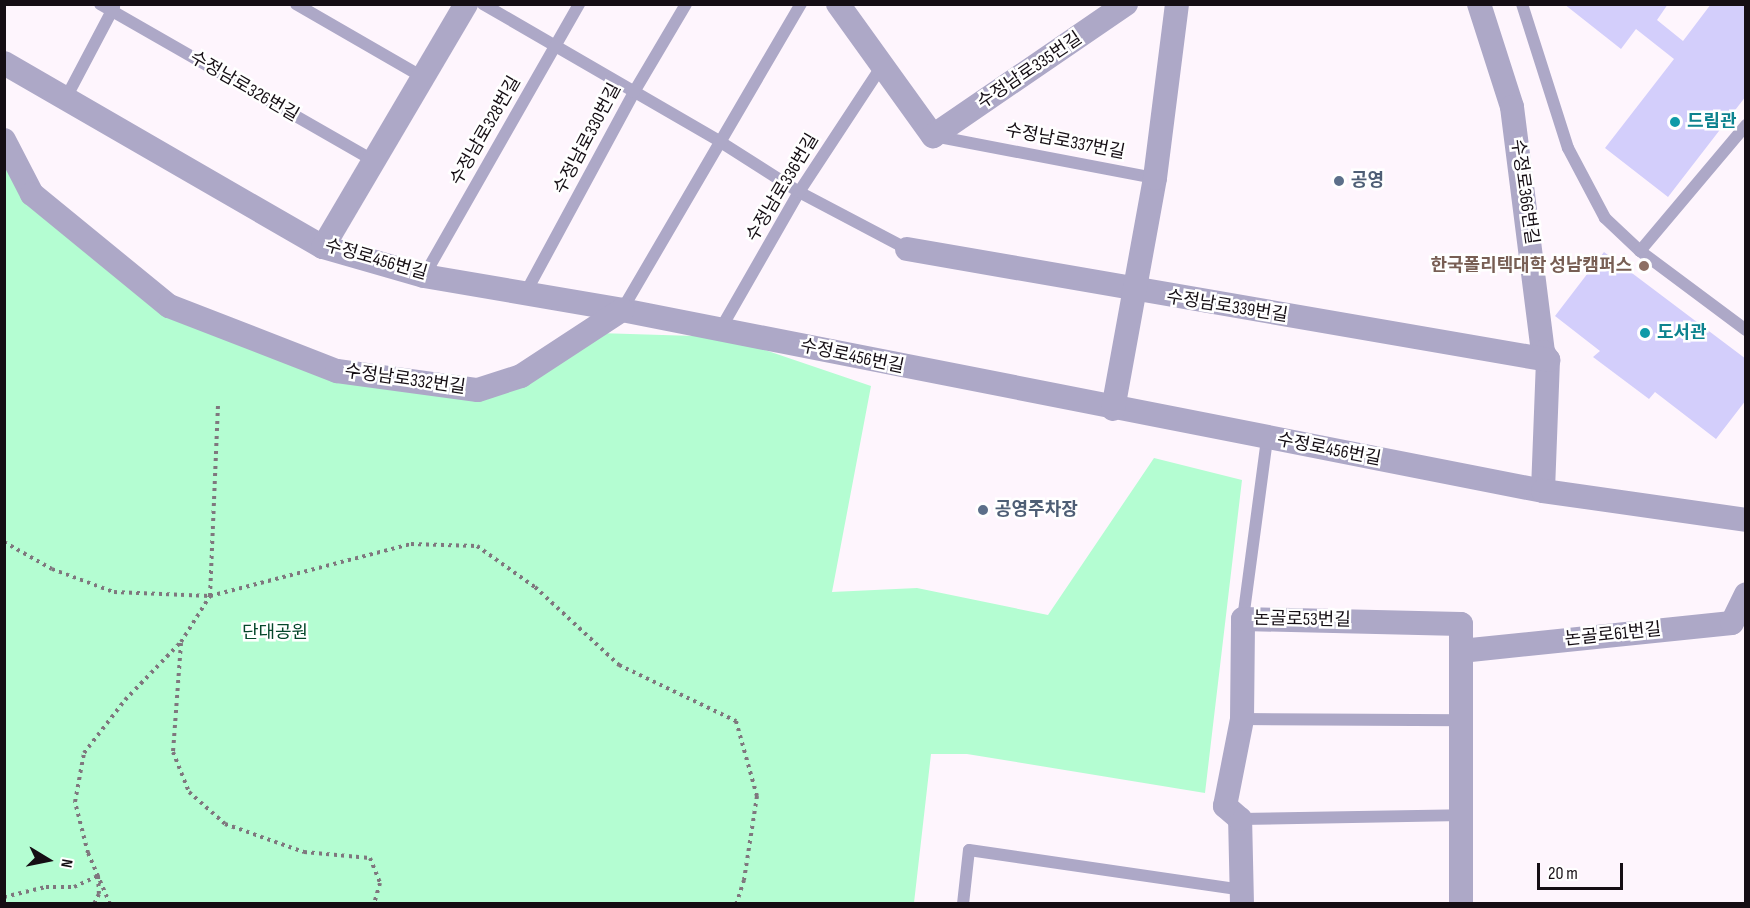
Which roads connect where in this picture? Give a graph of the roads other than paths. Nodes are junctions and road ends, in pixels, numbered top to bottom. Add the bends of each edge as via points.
1 (100, 4) edge
2 (296, 4) edge
3 (466, 4) edge
4 (483, 4) edge
5 (579, 4) edge
6 (686, 4) edge
7 (801, 4) edge
8 (838, 4) edge
9 (1126, 4) edge
10 (1177, 4) edge
11 (1479, 4) edge
12 (1522, 4) edge
13 (113, 8) edge
14 (554, 47) junction
15 (4, 63) edge
16 (881, 67) junction
17 (424, 78) junction
18 (634, 92) junction
19 (67, 96) junction
20 (1746, 125) edge
21 (933, 136) junction
22 (4, 140) edge
23 (719, 141) junction
24 (376, 162) junction
25 (1155, 178) junction
26 (799, 192) junction
27 (323, 247) junction
28 (907, 249) joint
29 (1640, 251) junction
30 (424, 276) junction
31 (1133, 291) junction
32 (526, 292) junction
33 (622, 310) junction
34 (720, 330) junction
35 (1745, 330) edge
36 (1548, 360) junction
37 (1113, 409) junction
38 (1268, 439) junction
39 (1543, 491) junction
40 (1746, 520) edge
41 (1746, 594) edge
42 (1243, 619) junction
43 (1461, 651) junction
44 (1242, 719) junction
45 (1462, 720) junction
46 (1462, 815) junction
47 (1240, 819) junction
48 (1242, 897) edge
49 (963, 903) edge
50 (1461, 903) edge

1 - 13 lane, 수정남로326번길
2 - 17 lane
3 - 17 street
4 - 14 lane
5 - 14 lane, 수정남로328번길
6 - 18 lane, 수정남로330번길
7 - 23 lane, 수정남로332번길
8 - 16 street
9 - 21 street, 수정남로335번길
10 - 25 street
11 - 36 street, 수정로366번길 via 1512,107 1543,352
12 - 29 lane via 1568,148 1605,218
13 - 19 lane
13 - 24 lane, 수정남로326번길
14 - 18 lane
14 - 30 lane, 수정남로328번길
15 - 19 street, 수정로456번길
16 - 21 street
16 - 26 lane, 수정남로336번길
17 - 24 street
18 - 23 lane
18 - 32 lane, 수정남로330번길
19 - 27 street, 수정로456번길
20 - 29 lane
21 - 25 lane, 수정남로337번길
22 - 33 street, 수정남로332번길 via 32,194 169,306 337,370 478,390 521,376
23 - 26 lane
23 - 33 lane, 수정남로332번길
24 - 27 street
25 - 31 street
26 - 28 lane
26 - 34 lane, 수정남로336번길
27 - 30 street, 수정로456번길
28 - 31 street, 수정남로339번길
29 - 35 lane
30 - 32 street, 수정로456번길
31 - 36 street, 수정남로339번길
31 - 37 street
32 - 33 street, 수정로456번길
33 - 34 street, 수정로456번길
34 - 37 street, 수정로456번길
36 - 39 street, 수정로366번길
37 - 38 street, 수정로456번길
38 - 39 street, 수정로456번길
38 - 42 lane
39 - 40 street, 수정로456번길
41 - 43 street, 논골로61번길 via 1732,623
42 - 43 street, 논골로53번길 via 1461,624
42 - 44 street, 논골로53번길
43 - 45 street
44 - 45 lane
44 - 47 street, 논골로53번길 via 1226,806
45 - 46 street
46 - 47 lane
46 - 50 street
47 - 48 street, 논골로53번길
48 - 49 lane, 논골로53번길 via 969,850

